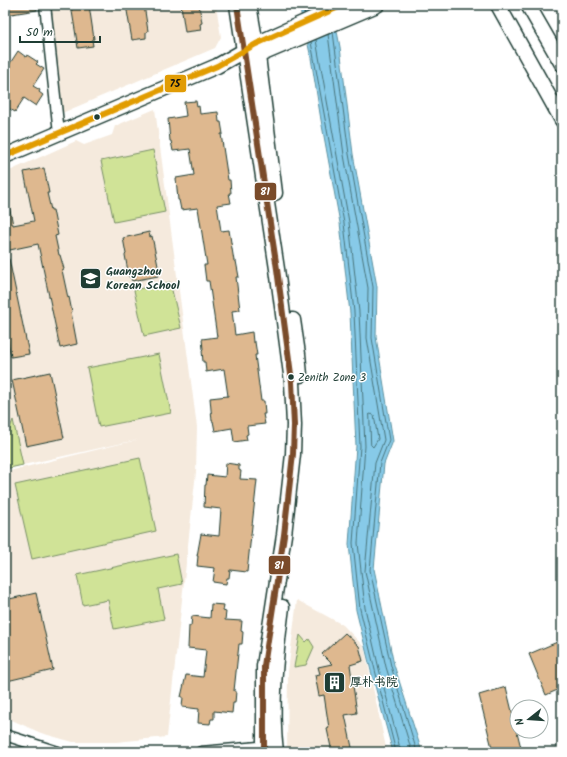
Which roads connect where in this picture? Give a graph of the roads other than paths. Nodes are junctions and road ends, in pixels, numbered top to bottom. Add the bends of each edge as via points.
1 (45, 5) edge
2 (237, 5) edge
3 (250, 5) edge
4 (377, 5) edge
5 (498, 5) edge
6 (533, 7) edge
7 (348, 10) edge
8 (251, 53) junction
9 (562, 64) edge
10 (562, 120) edge
11 (59, 133) junction
12 (5, 156) edge
13 (5, 735) edge
14 (270, 749) edge
15 (58, 752) edge
16 (201, 752) edge

1 - 11 street
2 - 8 street
3 - 8 street
4 - 7 street
5 - 10 street
6 - 9 street
7 - 8 street
8 - 11 street
8 - 14 street via 298,354 302,408 301,456 277,647
11 - 12 street
13 - 15 street
14 - 16 street

